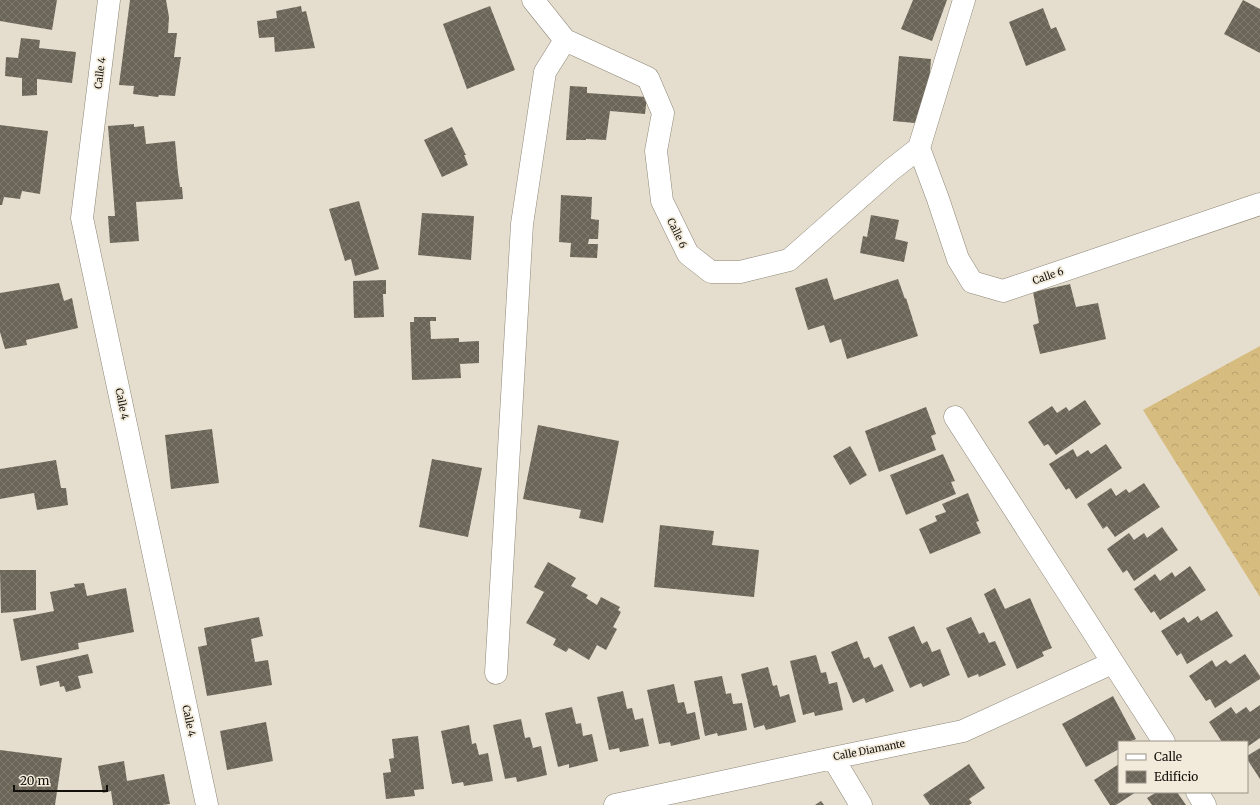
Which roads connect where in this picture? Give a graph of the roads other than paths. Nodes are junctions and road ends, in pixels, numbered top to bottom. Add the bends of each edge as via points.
1 (109, 0) edge
2 (533, 0) edge
3 (964, 0) edge
4 (565, 40) junction
5 (919, 148) junction
6 (1260, 204) edge
7 (955, 417) dead end
8 (1112, 663) junction
9 (496, 673) dead end
10 (1163, 741) edge
11 (833, 758) junction
12 (1198, 793) edge
13 (207, 805) edge
14 (615, 805) edge
15 (861, 805) edge
16 (1206, 805) edge

1 - 13 street, Calle 4 via 82,218
2 - 4 street, Calle 6
3 - 5 street
4 - 5 street, Calle 6 via 648,78 663,113 656,151 662,201 688,254 712,272 740,272 789,260
4 - 9 street via 545,72 522,224
5 - 6 street, Calle 6 via 958,258 968,276 972,282 1003,291
7 - 8 street
8 - 10 street
8 - 11 street, Calle Diamante via 963,731
11 - 14 street, Calle Diamante
11 - 15 street
12 - 16 street

